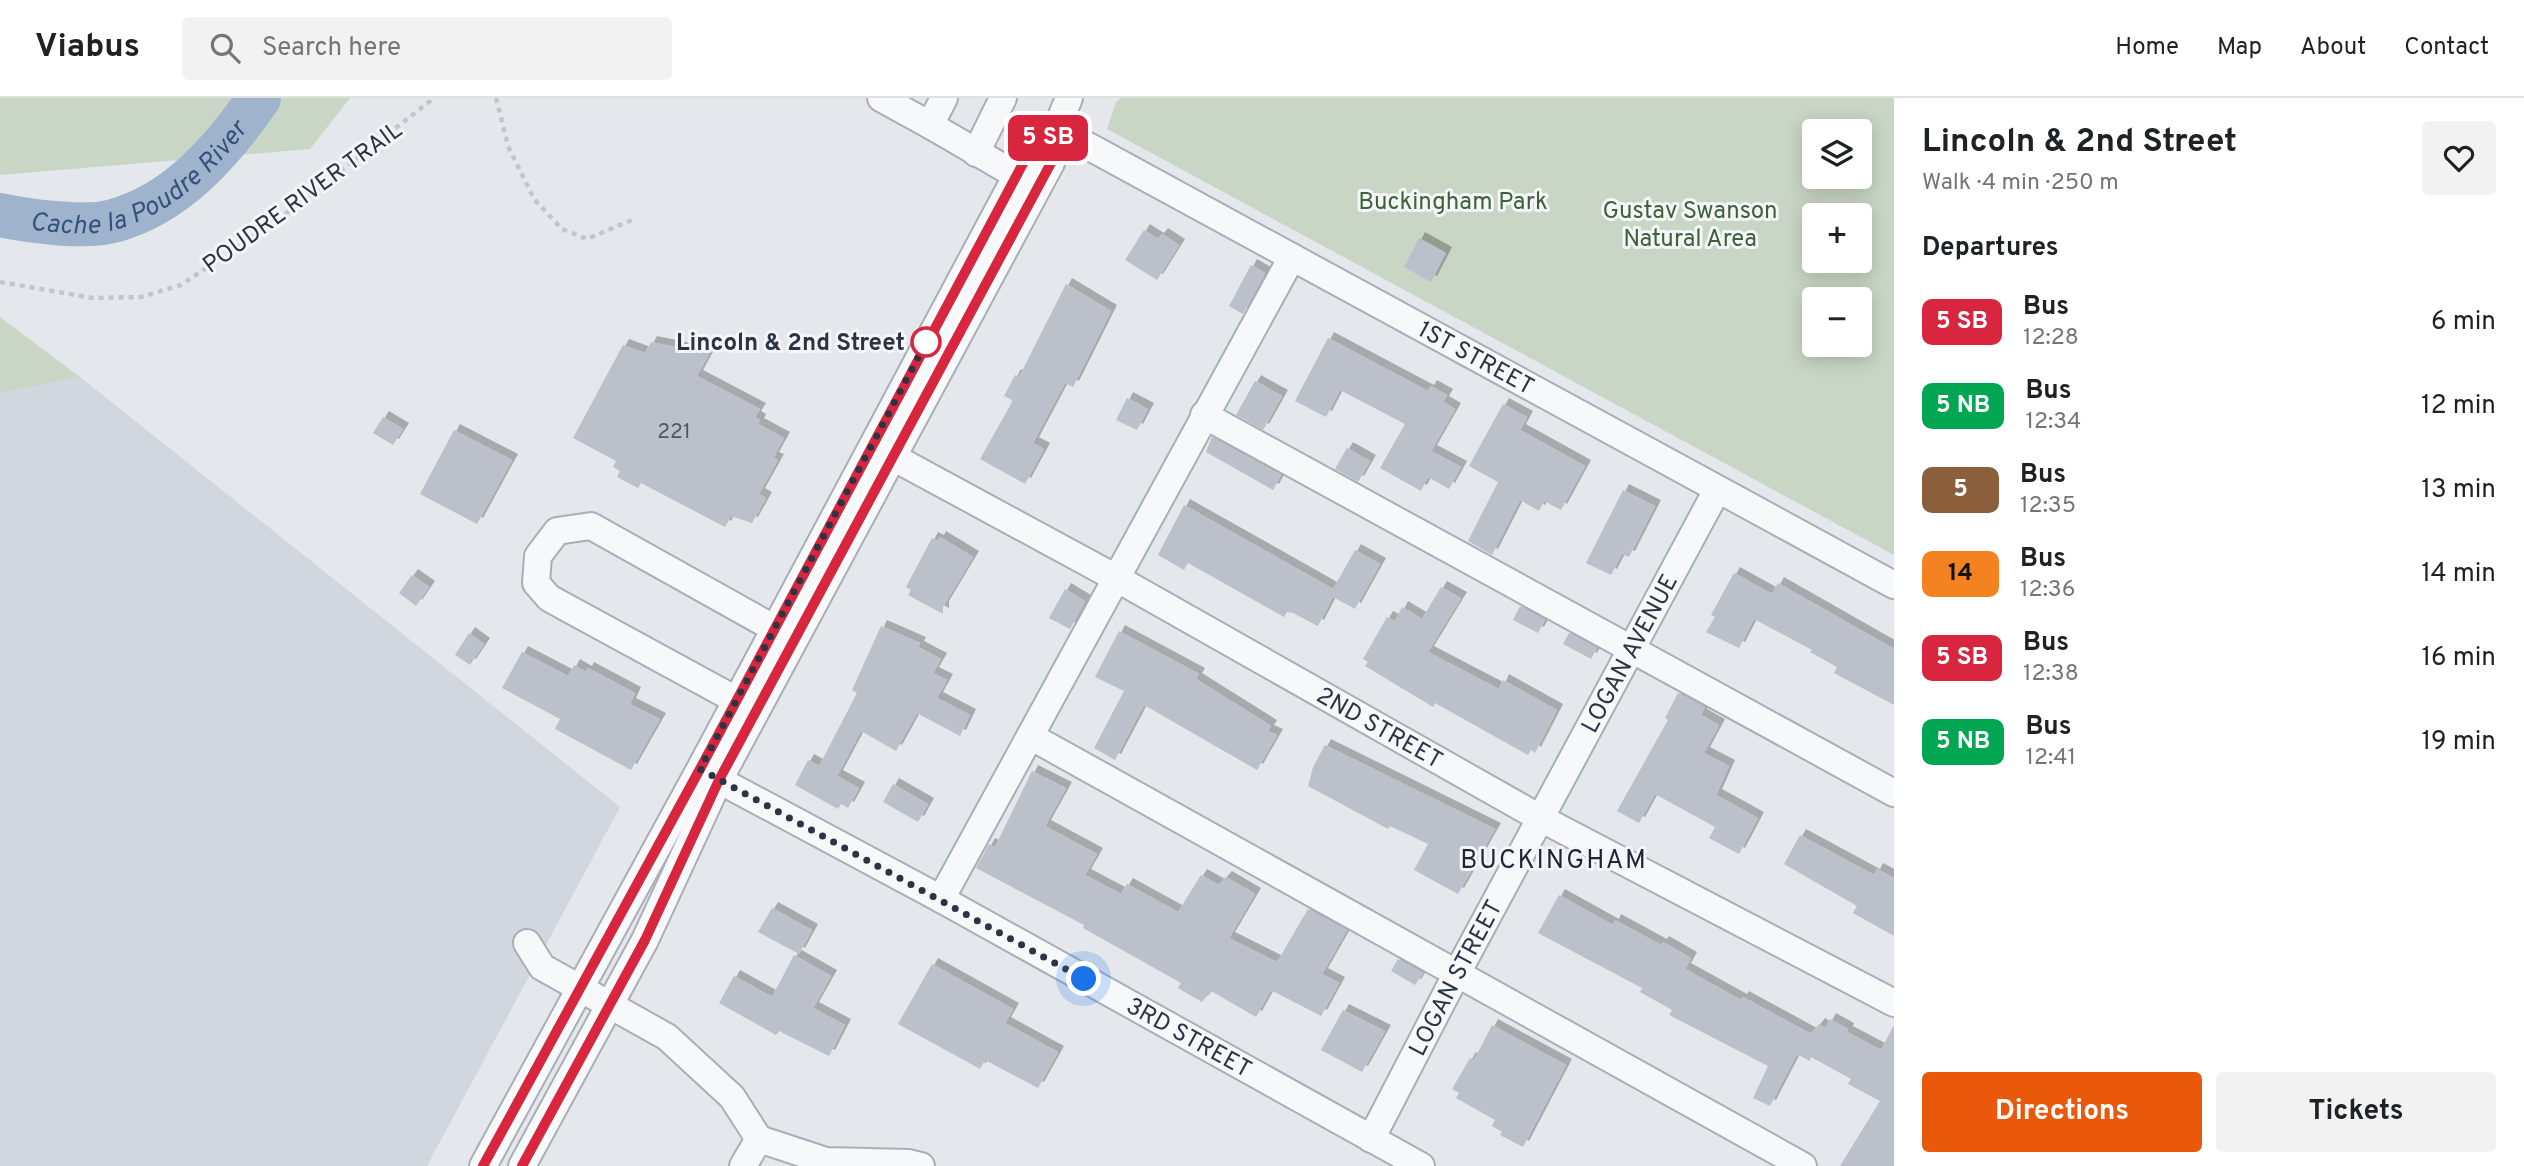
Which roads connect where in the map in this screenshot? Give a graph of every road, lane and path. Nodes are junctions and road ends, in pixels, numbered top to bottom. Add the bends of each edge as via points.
1 (434, 98) edge
2 (495, 98) edge
3 (881, 98) edge
4 (944, 98) edge
5 (1003, 98) edge
6 (1069, 98) edge
7 (908, 105) edge
8 (930, 125) junction
9 (1055, 132) junction
10 (976, 153) junction
11 (1016, 175) junction
12 (634, 219) dead end
13 (1292, 257) junction
14 (0, 282) edge
15 (1204, 415) junction
16 (881, 451) junction
17 (1717, 490) junction
18 (1116, 578) junction
19 (1894, 585) edge
20 (784, 634) junction
21 (1630, 649) junction
22 (746, 706) junction
23 (1030, 736) junction
24 (709, 774) junction
25 (1894, 793) edge
26 (1540, 818) junction
27 (941, 899) junction
28 (527, 943) dead end
29 (1456, 975) junction
30 (581, 988) junction
31 (1894, 1003) edge
32 (610, 1004) junction
33 (760, 1139) junction
34 (1371, 1139) junction
35 (483, 1166) edge
36 (522, 1166) edge
37 (743, 1166) edge
38 (921, 1166) edge
39 (1421, 1166) edge
40 (1803, 1166) edge

1 - 14 path, POUDRE RIVER TRAIL via 275,222 181,285 141,297 93,298
2 - 12 path via 508,146 534,200 562,229 587,239
3 - 7 street
4 - 8 street
5 - 10 street
6 - 9 street
7 - 8 street
8 - 10 street
9 - 11 street via 1027,156
9 - 13 street, 1ST STREET
9 - 16 street via 1051,163
10 - 11 street
11 - 16 street
13 - 15 street
13 - 17 street, 1ST STREET
15 - 18 street
15 - 21 street
16 - 18 street, 2ND STREET
16 - 20 street
17 - 19 street, 1ST STREET
17 - 21 street, LOGAN AVENUE
18 - 23 street
18 - 26 street, 2ND STREET
20 - 22 street
20 - 22 street via 591,526 557,531 538,556 536,583 549,598
21 - 25 street
21 - 26 street, LOGAN AVENUE
22 - 24 street
23 - 27 street
23 - 29 street
24 - 27 street, 3RD STREET
24 - 30 street
24 - 32 street via 645,940
26 - 29 street, LOGAN STREET
26 - 31 street, 2ND STREET
27 - 34 street, 3RD STREET
28 - 30 street via 542,967
29 - 34 street, LOGAN STREET
29 - 40 street
30 - 32 street
30 - 35 street
32 - 33 street via 667,1037 732,1097
32 - 36 street
33 - 37 street
33 - 38 street via 826,1161
34 - 39 street, 3RD STREET

